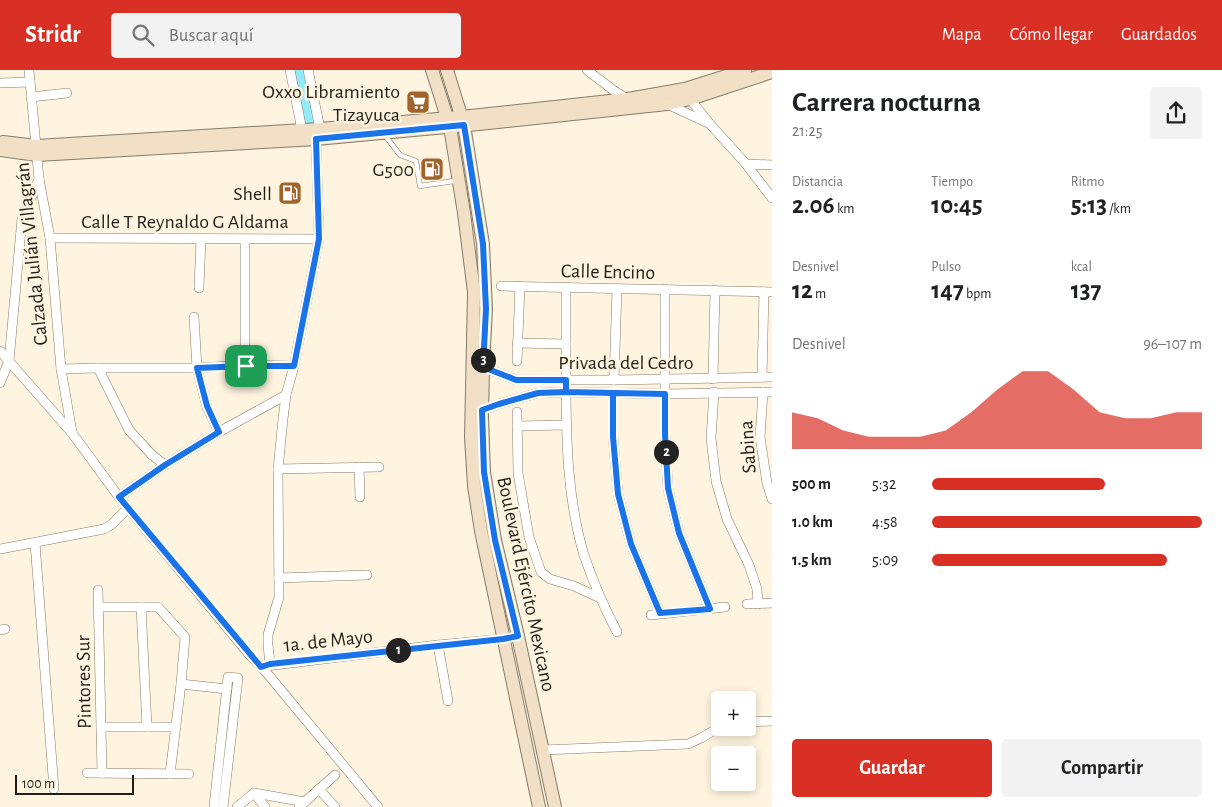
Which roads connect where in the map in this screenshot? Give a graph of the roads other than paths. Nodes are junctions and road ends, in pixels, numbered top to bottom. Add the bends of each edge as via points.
1 (29, 70) edge
2 (290, 70) edge
3 (308, 70) edge
4 (432, 70) edge
5 (447, 70) edge
6 (587, 70) edge
7 (745, 70) edge
8 (772, 72) edge
9 (30, 82) junction
10 (0, 83) edge
11 (67, 93) dead end
12 (31, 97) junction
13 (690, 98) junction
14 (628, 99) junction
15 (668, 104) junction
16 (462, 121) junction
17 (449, 122) junction
18 (710, 124) junction
19 (302, 130) junction
20 (383, 133) junction
21 (318, 134) junction
22 (0, 142) edge
23 (0, 150) edge
24 (37, 150) junction
25 (746, 164) junction
26 (772, 165) edge
27 (39, 180) junction
28 (459, 184) junction
29 (772, 198) edge
30 (50, 238) junction
31 (201, 239) junction
32 (245, 239) junction
33 (319, 239) junction
34 (501, 286) dead end
35 (520, 286) junction
36 (566, 287) junction
37 (199, 288) dead end
38 (616, 289) junction
39 (665, 289) junction
40 (715, 290) junction
41 (768, 292) edge
42 (194, 317) dead end
43 (517, 343) junction
44 (566, 344) junction
45 (0, 350) edge
46 (9, 361) junction
47 (517, 361) dead end
48 (246, 366) junction
49 (294, 366) junction
50 (483, 367) junction
51 (98, 368) junction
52 (197, 368) junction
53 (61, 369) junction
54 (767, 377) edge
55 (665, 379) junction
56 (713, 379) junction
57 (516, 380) junction
58 (538, 380) junction
59 (566, 380) junction
60 (614, 380) junction
61 (0, 383) edge
62 (566, 392) junction
63 (714, 392) junction
64 (768, 392) edge
65 (538, 393) junction
66 (613, 393) junction
67 (665, 394) junction
68 (286, 395) junction
69 (516, 398) junction
70 (482, 410) junction
71 (517, 412) dead end
72 (566, 425) junction
73 (517, 426) junction
74 (219, 432) junction
75 (72, 433) junction
76 (165, 465) junction
77 (359, 467) junction
78 (379, 468) dead end
79 (278, 469) junction
80 (119, 497) junction
81 (360, 497) dead end
82 (772, 499) edge
83 (128, 508) junction
84 (35, 543) junction
85 (0, 549) edge
86 (367, 574) dead end
87 (279, 578) junction
88 (98, 590) dead end
89 (600, 598) junction
90 (772, 603) edge
91 (747, 604) dead end
92 (758, 604) junction
93 (99, 607) junction
94 (141, 607) junction
95 (725, 607) dead end
96 (710, 609) junction
97 (617, 632) dead end
98 (518, 636) junction
99 (503, 639) junction
100 (438, 645) junction
101 (266, 666) junction
102 (181, 684) junction
103 (227, 689) junction
104 (448, 701) dead end
105 (772, 720) edge
106 (756, 721) edge
107 (101, 727) junction
108 (146, 727) junction
109 (176, 727) junction
110 (711, 732) edge
111 (543, 750) junction
112 (87, 773) dead end
113 (102, 773) junction
114 (170, 774) junction
115 (189, 774) dead end
116 (335, 776) dead end
117 (54, 789) dead end
118 (320, 790) junction
119 (254, 793) junction
120 (302, 804) edge
121 (218, 807) edge
122 (237, 807) edge
123 (265, 807) edge
124 (335, 807) edge
125 (378, 807) edge
126 (539, 807) edge
127 (555, 807) edge

1 - 9 street, Calzada Julián Villagrán
2 - 19 street
3 - 21 street
4 - 17 main road, Boulevard Ejército Mexicano
5 - 16 main road, Boulevard Ejército Mexicano
6 - 14 street
7 - 14 main road via 685,89
8 - 13 main road
9 - 10 street
9 - 12 street, Calzada Julián Villagrán
11 - 12 street
12 - 24 street, Calzada Julián Villagrán
13 - 15 main road
13 - 18 street
14 - 16 main road
15 - 16 main road
15 - 18 street
16 - 17 main road
16 - 50 main road, Boulevard Ejército Mexicano via 483,244 486,309
17 - 20 main road
17 - 21 main road
17 - 28 main road, Boulevard Ejército Mexicano
18 - 25 street
19 - 21 main road
19 - 24 main road
20 - 21 main road
20 - 28 lane via 400,155 416,161 420,186 454,181
21 - 24 main road
21 - 33 street
22 - 24 main road
23 - 24 main road
24 - 27 street, Calzada Julián Villagrán
25 - 26 street
25 - 29 street
27 - 30 street, Calzada Julián Villagrán
27 - 46 street via 22,218
28 - 99 main road, Boulevard Ejército Mexicano via 474,292 471,437 474,486
30 - 31 street, Calle T Reynaldo G Aldama
30 - 53 street, Calzada Julián Villagrán
31 - 32 street, Calle T Reynaldo G Aldama
31 - 37 street
32 - 33 street, Calle T Reynaldo G Aldama
32 - 48 street
33 - 49 street
34 - 35 street, Calle Encino
35 - 36 street, Calle Encino
35 - 43 street
36 - 38 street, Calle Encino
36 - 44 street
38 - 39 street, Calle Encino
38 - 60 street
39 - 40 street, Calle Encino
39 - 55 street
40 - 41 street, Calle Encino
40 - 56 street
41 - 54 street, Calle Encino
42 - 52 street
43 - 44 street
43 - 47 street
44 - 59 street
45 - 46 street
46 - 61 street
46 - 75 street
48 - 49 street
48 - 52 street
49 - 68 street
50 - 57 street, Privada del Cedro
50 - 70 main road, Boulevard Ejército Mexicano
51 - 52 street
51 - 53 street
51 - 76 street via 129,430
52 - 74 street via 207,406
53 - 75 street, Calzada Julián Villagrán
54 - 56 street, Privada del Cedro
55 - 56 street, Privada del Cedro
55 - 60 street, Privada del Cedro
55 - 67 street
57 - 58 street, Privada del Cedro
57 - 69 street
58 - 59 street, Privada del Cedro
58 - 65 street
59 - 60 street, Privada del Cedro
59 - 62 street
62 - 65 street, Privada del Cedro
62 - 66 street, Privada del Cedro
62 - 72 street, Privada del Cedro
63 - 64 street, Privada del Cedro
63 - 67 street, Privada del Cedro
63 - 92 street via 711,438 716,480 727,519 749,565
64 - 82 street, Sabina via 760,437
65 - 69 street, Privada del Cedro
66 - 67 street, Privada del Cedro
66 - 96 street via 618,494 655,614
67 - 96 street via 668,488 679,533
68 - 74 street
68 - 79 street
69 - 70 street, Privada del Cedro
70 - 98 main road, Boulevard Ejército Mexicano via 484,472 495,540
71 - 73 street
72 - 73 street
72 - 89 street, Privada del Cedro via 574,509 584,555
73 - 89 street via 518,473 529,537 541,572 550,579
74 - 76 street
75 - 80 street
76 - 80 street
77 - 78 street
77 - 79 street
77 - 81 street
79 - 87 street
80 - 83 street
83 - 84 street via 104,529
83 - 101 street
84 - 85 street
84 - 117 street
86 - 87 street
87 - 101 street via 280,597 268,635
88 - 93 street, Pintores Sur
89 - 97 street, Privada del Cedro
90 - 92 street
91 - 92 street
93 - 94 street
93 - 107 street, Pintores Sur
94 - 102 street via 158,607 185,637
94 - 108 street
95 - 96 street
98 - 99 street, 1a. de Mayo
98 - 111 main road, Boulevard Ejército Mexicano
99 - 100 street, 1a. de Mayo
99 - 126 main road, Boulevard Ejército Mexicano
100 - 101 street, 1a. de Mayo
100 - 104 street
101 - 125 street
102 - 103 street
102 - 109 street
103 - 121 street
103 - 121 street via 228,677 238,678
105 - 106 street
107 - 108 street
107 - 113 street, Pintores Sur
108 - 109 street
109 - 114 street
110 - 111 street via 688,744
111 - 127 main road, Boulevard Ejército Mexicano
112 - 113 street
113 - 114 street
114 - 115 street
116 - 118 street
118 - 120 street
118 - 124 street
119 - 120 street
119 - 122 street
119 - 123 street

